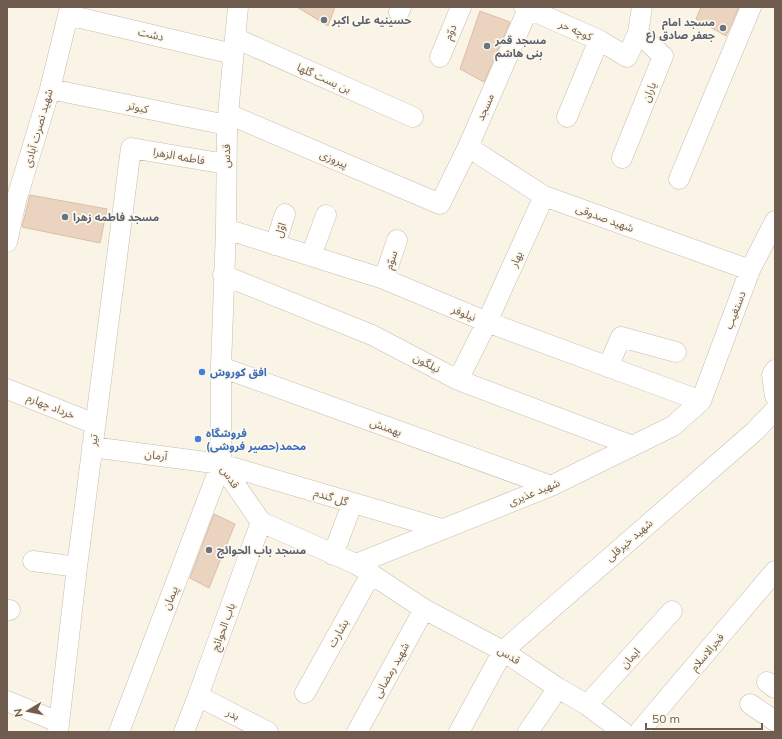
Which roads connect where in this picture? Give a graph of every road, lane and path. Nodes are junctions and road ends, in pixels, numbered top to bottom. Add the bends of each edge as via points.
1 (238, 7) edge
2 (461, 7) edge
3 (642, 7) edge
4 (751, 7) edge
5 (526, 8) edge
6 (69, 11) edge
7 (638, 33) junction
8 (599, 40) junction
9 (234, 46) junction
10 (440, 57) dead end
11 (50, 89) junction
12 (567, 116) dead end
13 (413, 117) dead end
14 (227, 120) junction
15 (468, 147) junction
16 (131, 148) joint
17 (622, 158) dead end
18 (226, 164) junction
19 (679, 179) dead end
20 (544, 196) junction
21 (12, 200) edge
22 (440, 204) joint
23 (285, 214) dead end
24 (326, 215) dead end
25 (775, 221) edge
26 (226, 229) junction
27 (397, 240) dead end
28 (7, 242) edge
29 (275, 245) junction
30 (311, 256) junction
31 (750, 270) junction
32 (223, 275) junction
33 (384, 280) junction
34 (487, 322) junction
35 (676, 352) dead end
36 (221, 367) junction
37 (608, 367) junction
38 (775, 370) edge
39 (458, 380) junction
40 (7, 388) edge
41 (775, 396) edge
42 (701, 401) junction
43 (775, 410) edge
44 (95, 424) junction
45 (633, 446) junction
46 (92, 447) junction
47 (221, 464) junction
48 (551, 486) junction
49 (352, 504) junction
50 (261, 522) junction
51 (442, 529) junction
52 (333, 555) junction
53 (33, 561) dead end
54 (77, 567) junction
55 (363, 569) junction
56 (775, 572) edge
57 (424, 609) junction
58 (672, 611) dead end
59 (503, 651) junction
60 (558, 688) junction
61 (306, 693) dead end
62 (198, 696) junction
63 (7, 701) edge
64 (750, 704) dead end
65 (587, 705) junction
66 (775, 721) edge
67 (58, 727) edge
68 (119, 732) edge
69 (184, 732) edge
70 (268, 732) edge
71 (357, 732) edge
72 (459, 732) edge
73 (528, 732) edge
74 (623, 732) edge
75 (639, 732) edge

1 - 9 street, قدس
2 - 10 street, دوّم
3 - 7 street
4 - 19 street
5 - 8 street, کوچه حر
5 - 15 street, مسجد
6 - 9 street, دشت
6 - 11 street, شهید نصرت آبادی
7 - 8 street, کوچه حر via 627,57
7 - 17 street, یاران via 663,56
8 - 12 street
9 - 13 street, بن بست گلها
9 - 14 street, قدس
11 - 14 street, کبوتر
11 - 21 street, شهید نصرت آبادی
14 - 18 street, قدس
14 - 22 street, پیروزی
15 - 20 street, شهید صدوقی
15 - 22 street, مسجد
16 - 18 street, فاطمه الزهرا
16 - 44 street, تیر
18 - 26 street, قدس
20 - 31 street, شهید صدوقی
20 - 34 street, بهار
21 - 28 street, شهید نصرت آبادی
23 - 29 street, اوّل
24 - 30 street
25 - 31 street, دستغیب
26 - 29 street, نیلوفر
26 - 32 street, قدس
27 - 33 street, سوّم
29 - 30 street, نیلوفر
30 - 33 street, نیلوفر
31 - 42 street, دستغیب
32 - 36 street, قدس
32 - 39 street, نیلگون via 372,335
33 - 34 street, نیلوفر
34 - 37 street, نیلوفر
34 - 39 street, بهار
35 - 37 street via 621,337
36 - 47 street, قدس
36 - 48 street, بهمنش
37 - 42 street, نیلوفر
38 - 41 street via 772,375
39 - 45 street, نیلگون
40 - 44 street, خرداد چهارم
42 - 45 street, شهید عذیری via 673,426
43 - 59 street, شهید خیرقلی via 755,431
44 - 46 street, تیر
45 - 48 street, شهید عذیری
46 - 47 street, آرمان
46 - 54 street, تیر
47 - 49 street, گل گندم
47 - 50 street, قدس
47 - 68 street, پیمان
48 - 51 street, شهید عذیری
49 - 51 street, گل گندم
49 - 52 street
50 - 52 street, قدس
50 - 62 street, باب الحوائج
51 - 55 street, شهید عذیری
52 - 55 street, قدس
53 - 54 street
54 - 67 street, تیر
55 - 57 street, قدس
55 - 61 street, بشارت
56 - 75 street, فجرالاسلام
57 - 59 street, قدس
57 - 71 street, شهید رمضانی
58 - 65 street, ایمان
59 - 60 street, قدس
59 - 72 street
60 - 65 street, قدس
60 - 73 street
62 - 69 street, باب الحوائج
62 - 70 street, بدر
63 - 67 street
64 - 66 street
65 - 74 street, قدس

